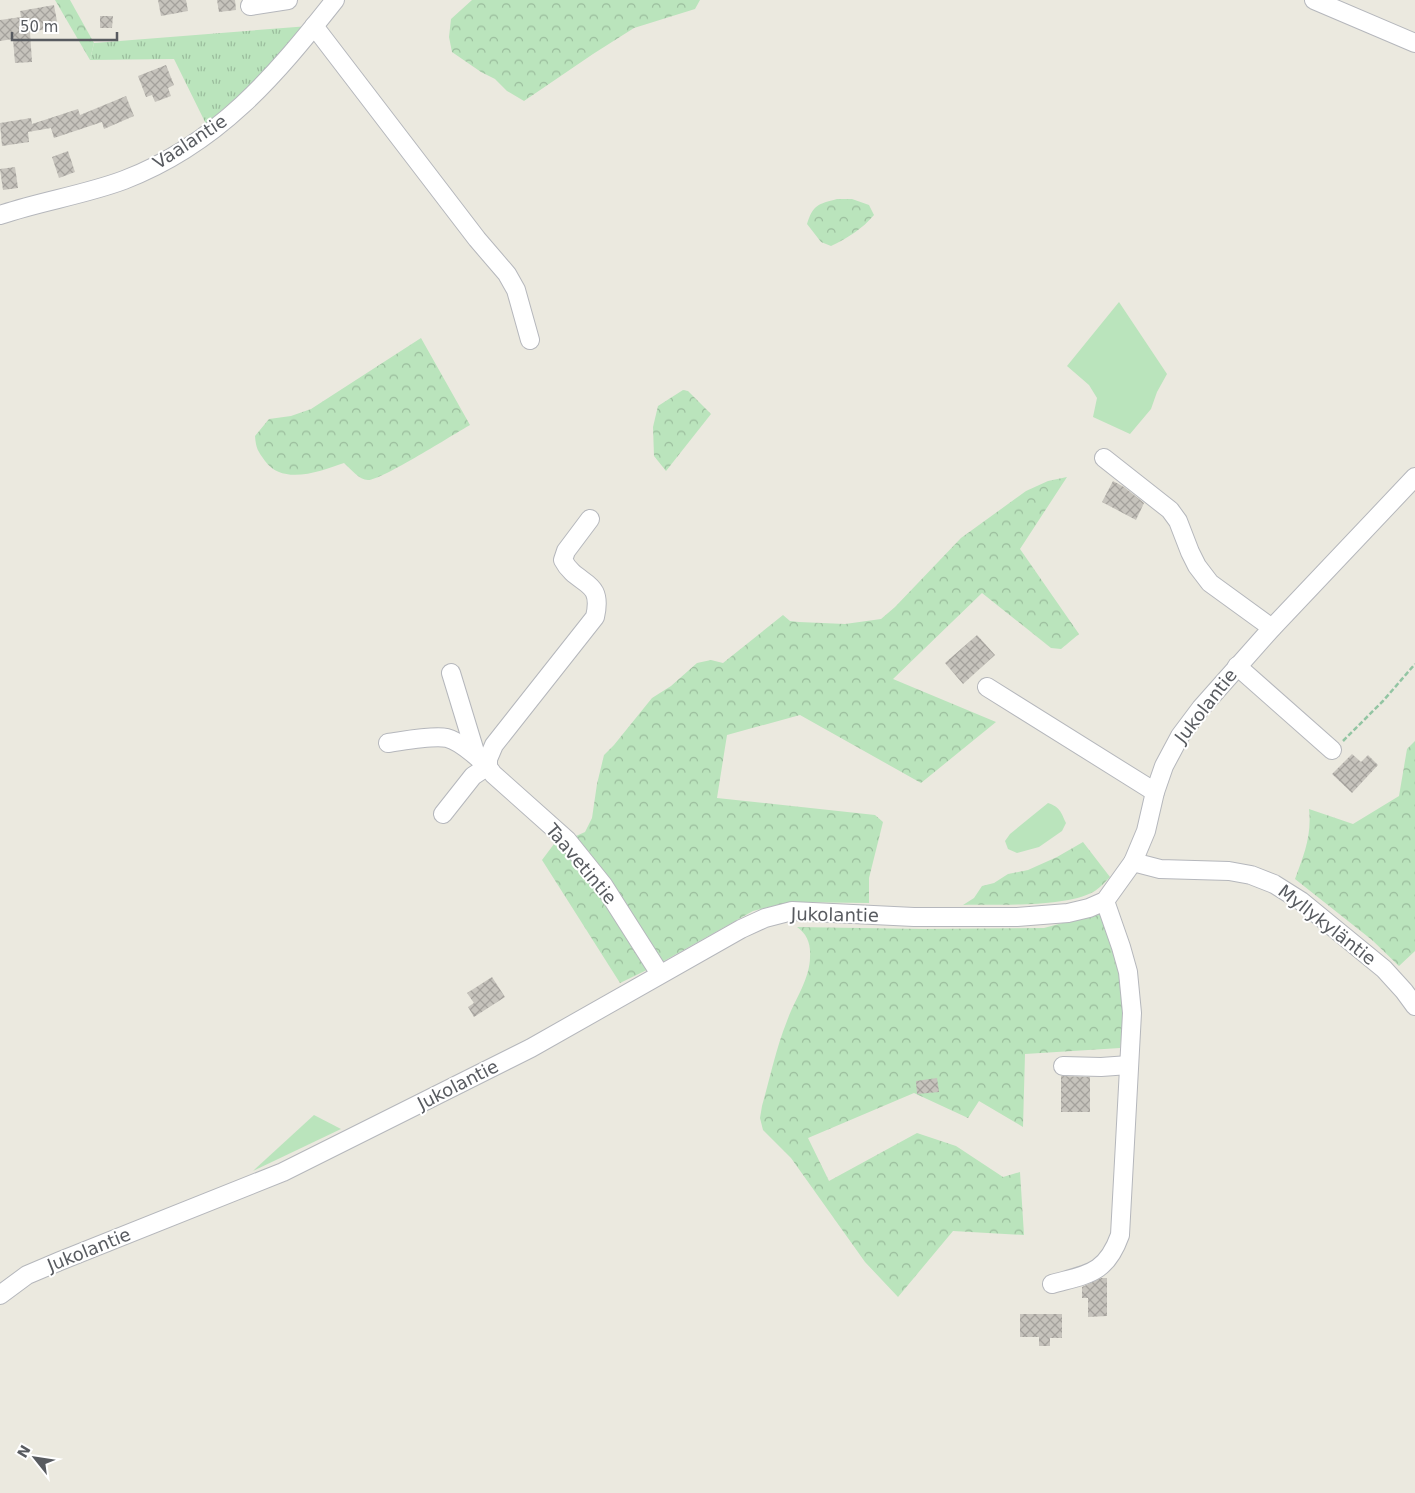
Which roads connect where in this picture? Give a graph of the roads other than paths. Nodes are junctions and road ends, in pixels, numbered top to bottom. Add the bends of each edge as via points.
1 (288, 0) edge
2 (335, 0) edge
3 (1314, 0) edge
4 (250, 6) dead end
5 (314, 26) junction
6 (1415, 43) edge
7 (0, 215) edge
8 (530, 340) dead end
9 (1104, 458) dead end
10 (1415, 477) edge
11 (590, 519) dead end
12 (1272, 628) junction
13 (1238, 666) junction
14 (451, 673) dead end
15 (986, 687) dead end
16 (388, 743) dead end
17 (1332, 750) road end
18 (482, 761) junction
19 (1155, 792) junction
20 (443, 814) dead end
21 (1133, 862) junction
22 (1105, 901) junction
23 (660, 974) junction
24 (1415, 1006) edge
25 (1129, 1065) junction
26 (1063, 1066) dead end
27 (1052, 1284) dead end
28 (0, 1295) edge

1 - 4 street
2 - 5 street, Vaalantie
3 - 6 street
5 - 7 street, Vaalantie via 248,100 219,127 176,155 122,180
5 - 8 street via 507,274 516,290
9 - 12 street via 1170,510 1197,566 1210,583
10 - 12 street, Jukolantie
11 - 18 street via 563,560 567,569 597,594 595,617
12 - 13 street, Jukolantie
13 - 17 street
13 - 19 street, Jukolantie via 1180,736
14 - 18 street
15 - 19 street
16 - 18 street via 448,738
18 - 20 street
18 - 23 street, Taavetintie via 566,840 604,886
19 - 21 street, Jukolantie via 1146,831
21 - 22 street, Jukolantie
21 - 24 street, Myllykyläntie via 1160,869 1229,871 1274,884 1301,901 1384,969
22 - 23 street, Jukolantie via 1068,912 1017,917 792,912 741,928
22 - 25 street via 1128,972 1132,1013
23 - 28 street, Jukolantie via 531,1048 283,1172 52,1264 27,1275
25 - 26 street
25 - 27 street via 1120,1235 1114,1252 1101,1267

